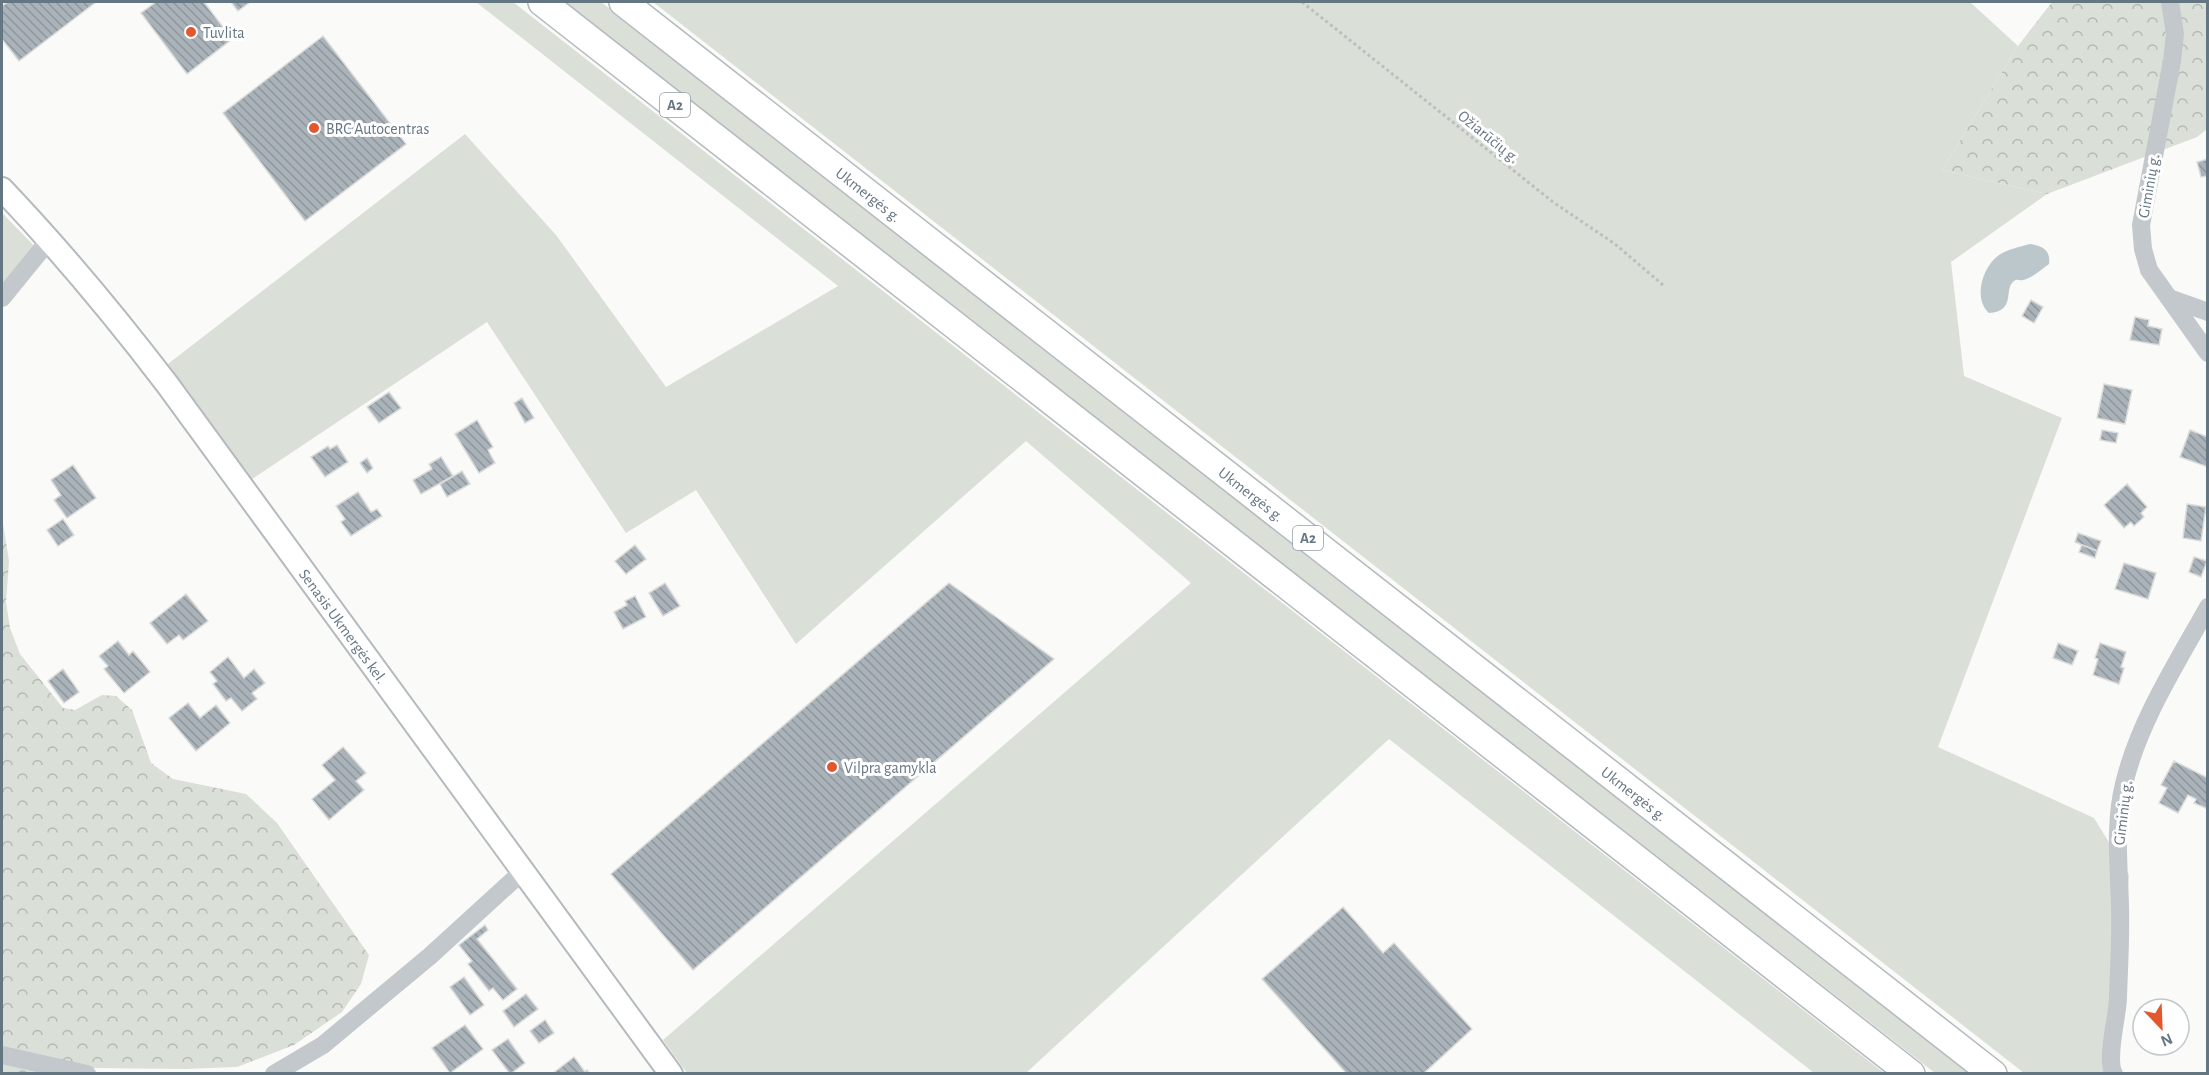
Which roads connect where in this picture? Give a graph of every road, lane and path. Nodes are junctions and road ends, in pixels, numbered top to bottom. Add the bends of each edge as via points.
1 (542, 2) edge
2 (623, 2) edge
3 (1302, 2) edge
4 (2170, 2) edge
5 (2, 189) edge
6 (50, 239) junction
7 (1663, 285) dead end
8 (2, 298) edge
9 (2169, 298) junction
10 (2208, 312) edge
11 (2208, 353) edge
12 (2208, 607) edge
13 (523, 871) junction
14 (2, 1055) edge
15 (87, 1074) edge
16 (274, 1074) edge
17 (671, 1074) edge
18 (1911, 1074) edge
19 (1993, 1074) edge
20 (2114, 1074) edge

1 - 18 highway, A2
2 - 19 highway, Ukmergės g. / A2
3 - 7 path, Ožiarūčių g.
4 - 9 street, Giminių g. via 2175,34 2172,61 2141,225 2149,270
5 - 6 main road, Senasis Ukmergės kel.
6 - 8 street
6 - 13 main road, Senasis Ukmergės kel. via 167,384
9 - 10 street
9 - 11 street, Giminių g.
12 - 20 street, Giminių g. via 2145,723 2124,783 2116,832 2120,909 2118,1009 2111,1054
13 - 16 street via 430,956 323,1045
13 - 17 main road, Senasis Ukmergės kel.
14 - 15 street

